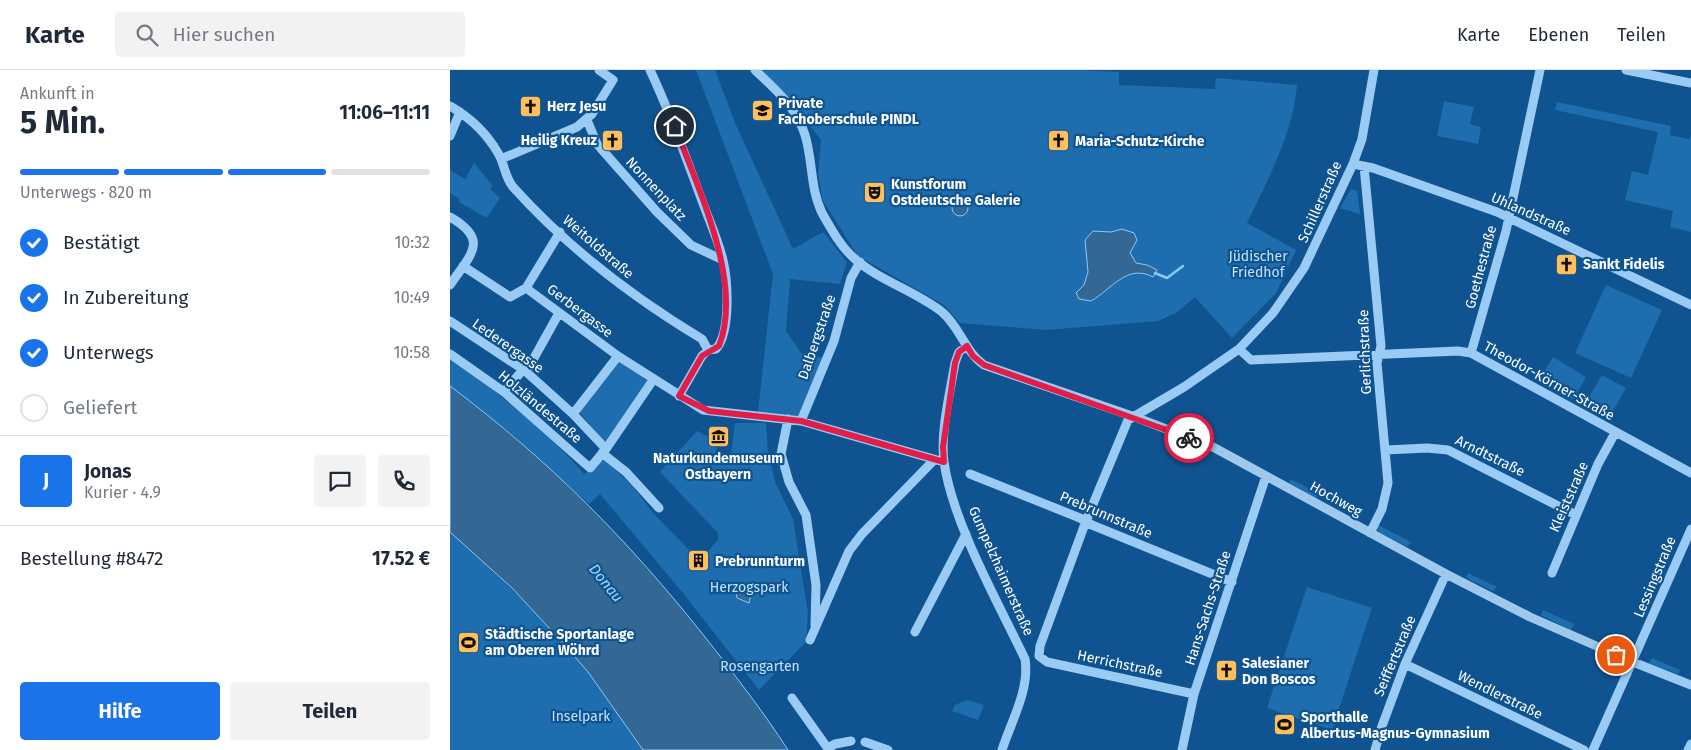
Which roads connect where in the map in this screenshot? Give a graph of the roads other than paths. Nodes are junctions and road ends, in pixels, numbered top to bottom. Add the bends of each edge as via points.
1 (599, 70) edge
2 (650, 70) edge
3 (755, 70) edge
4 (1374, 70) edge
5 (1540, 70) edge
6 (1626, 70) edge
7 (1691, 83) edge
8 (450, 106) edge
9 (460, 112) junction
10 (587, 120) junction
11 (450, 136) edge
12 (501, 159) junction
13 (1353, 164) junction
14 (1364, 166) junction
15 (450, 216) edge
16 (1508, 218) junction
17 (560, 232) junction
18 (723, 260) junction
19 (860, 262) junction
20 (463, 266) junction
21 (450, 284) edge
22 (526, 288) junction
23 (1691, 305) edge
24 (559, 313) junction
25 (450, 321) edge
26 (967, 346) junction
27 (1239, 349) junction
28 (708, 350) junction
29 (1471, 353) junction
30 (450, 354) edge
31 (1379, 355) junction
32 (618, 356) junction
33 (524, 370) junction
34 (653, 380) junction
35 (504, 392) junction
36 (679, 396) junction
37 (572, 414) junction
38 (1135, 417) junction
39 (788, 419) junction
40 (801, 421) junction
41 (1616, 433) junction
42 (1386, 450) junction
43 (604, 451) junction
44 (934, 460) junction
45 (944, 462) junction
46 (1691, 473) edge
47 (970, 474) dead end
48 (1266, 476) junction
49 (659, 508) dead end
50 (1576, 515) junction
51 (1086, 522) junction
52 (1691, 529) edge
53 (1370, 533) junction
54 (966, 534) junction
55 (1552, 573) dead end
56 (1446, 574) junction
57 (1232, 582) junction
58 (815, 631) junction
59 (915, 632) dead end
60 (810, 640) dead end
61 (1633, 662) junction
62 (1405, 664) junction
63 (1691, 684) edge
64 (1194, 694) junction
65 (792, 698) dead end
66 (851, 741) dead end
67 (865, 742) dead end
68 (1691, 744) edge
69 (828, 749) edge
70 (888, 750) edge
71 (1002, 750) edge
72 (1182, 750) edge
73 (1375, 750) edge
74 (1584, 750) edge
75 (1593, 750) edge
76 (1688, 750) edge

1 - 10 street via 613,80
2 - 18 street via 669,109
3 - 19 street, Hochweg via 785,99 800,122 821,211 840,242
4 - 13 street, Schillerstraße via 1362,139
5 - 16 street, Goethestraße
6 - 7 street
8 - 9 street, Weitoldstraße
9 - 11 street
9 - 12 street, Weitoldstraße via 472,121
10 - 12 street
10 - 18 street, Nonnenplatz via 598,144 657,212 691,245
12 - 17 street, Weitoldstraße via 511,184
13 - 14 street, Uhlandstraße
13 - 27 street, Schillerstraße via 1304,268 1273,313
14 - 16 street, Uhlandstraße
14 - 31 street, Gerlichstraße via 1382,346
15 - 20 street via 474,237 472,250
16 - 23 street, Uhlandstraße
16 - 29 street, Goethestraße
17 - 22 street
17 - 28 street, Weitoldstraße via 631,294 702,339
18 - 28 street via 727,292 725,328 719,346
19 - 26 street, Hochweg via 943,314
19 - 40 street, Dalbergstraße via 851,278 834,341
20 - 21 street
20 - 22 street via 510,298
22 - 24 street, Gerbergasse
24 - 32 street, Gerbergasse
24 - 33 street via 529,367
25 - 33 street, Lederergasse
26 - 38 street, Hochweg via 984,365
26 - 45 street, Gumpelzhaimerstraße via 959,352 955,363 943,447
27 - 31 street, Theodor-Körner-Straße via 1251,360
27 - 38 street, Schillerstraße
28 - 36 street
29 - 31 street, Theodor-Körner-Straße
29 - 41 street, Theodor-Körner-Straße
30 - 35 street, Holzländestraße
31 - 42 street, Gerlichstraße via 1377,363
32 - 34 street, Gerbergasse
32 - 37 street
33 - 35 street
33 - 37 street, Lederergasse
34 - 36 street, Gerbergasse
34 - 43 street
35 - 43 street, Holzländestraße via 590,468
36 - 39 street, Gerbergasse via 709,411
37 - 43 street, Lederergasse
38 - 48 street, Hochweg via 1213,447
38 - 51 street via 1128,420
39 - 40 street
39 - 58 street via 781,454 789,482 806,516 816,585
40 - 44 street
41 - 46 street, Theodor-Körner-Straße
41 - 50 street, Kleiststraße
42 - 50 street, Arndtstraße via 1448,450
42 - 53 street, Gerlichstraße via 1386,497
43 - 49 street, Lederergasse
44 - 45 street
44 - 58 street via 854,545
45 - 54 street, Gumpelzhaimerstraße
47 - 51 street, Prebrunnstraße
48 - 53 street, Hochweg
48 - 57 street, Hans-Sachs-Straße
50 - 55 street, Kleiststraße
51 - 57 street, Prebrunnstraße
51 - 64 street, Herrichstraße via 1040,646 1041,659
52 - 61 street, Lessingstraße
53 - 56 street, Hochweg
54 - 59 street
54 - 71 street, Gumpelzhaimerstraße via 1025,659 1023,690
56 - 61 street, Hochweg via 1530,617
56 - 62 street, Seiffertstraße
57 - 64 street, Hans-Sachs-Straße
58 - 60 street
61 - 63 street, Hochweg
61 - 75 street, Lessingstraße
62 - 73 street, Seiffertstraße
62 - 74 street, Wendlerstraße
64 - 72 street, Hans-Sachs-Straße
65 - 69 street
66 - 69 street
67 - 70 street
68 - 76 street

